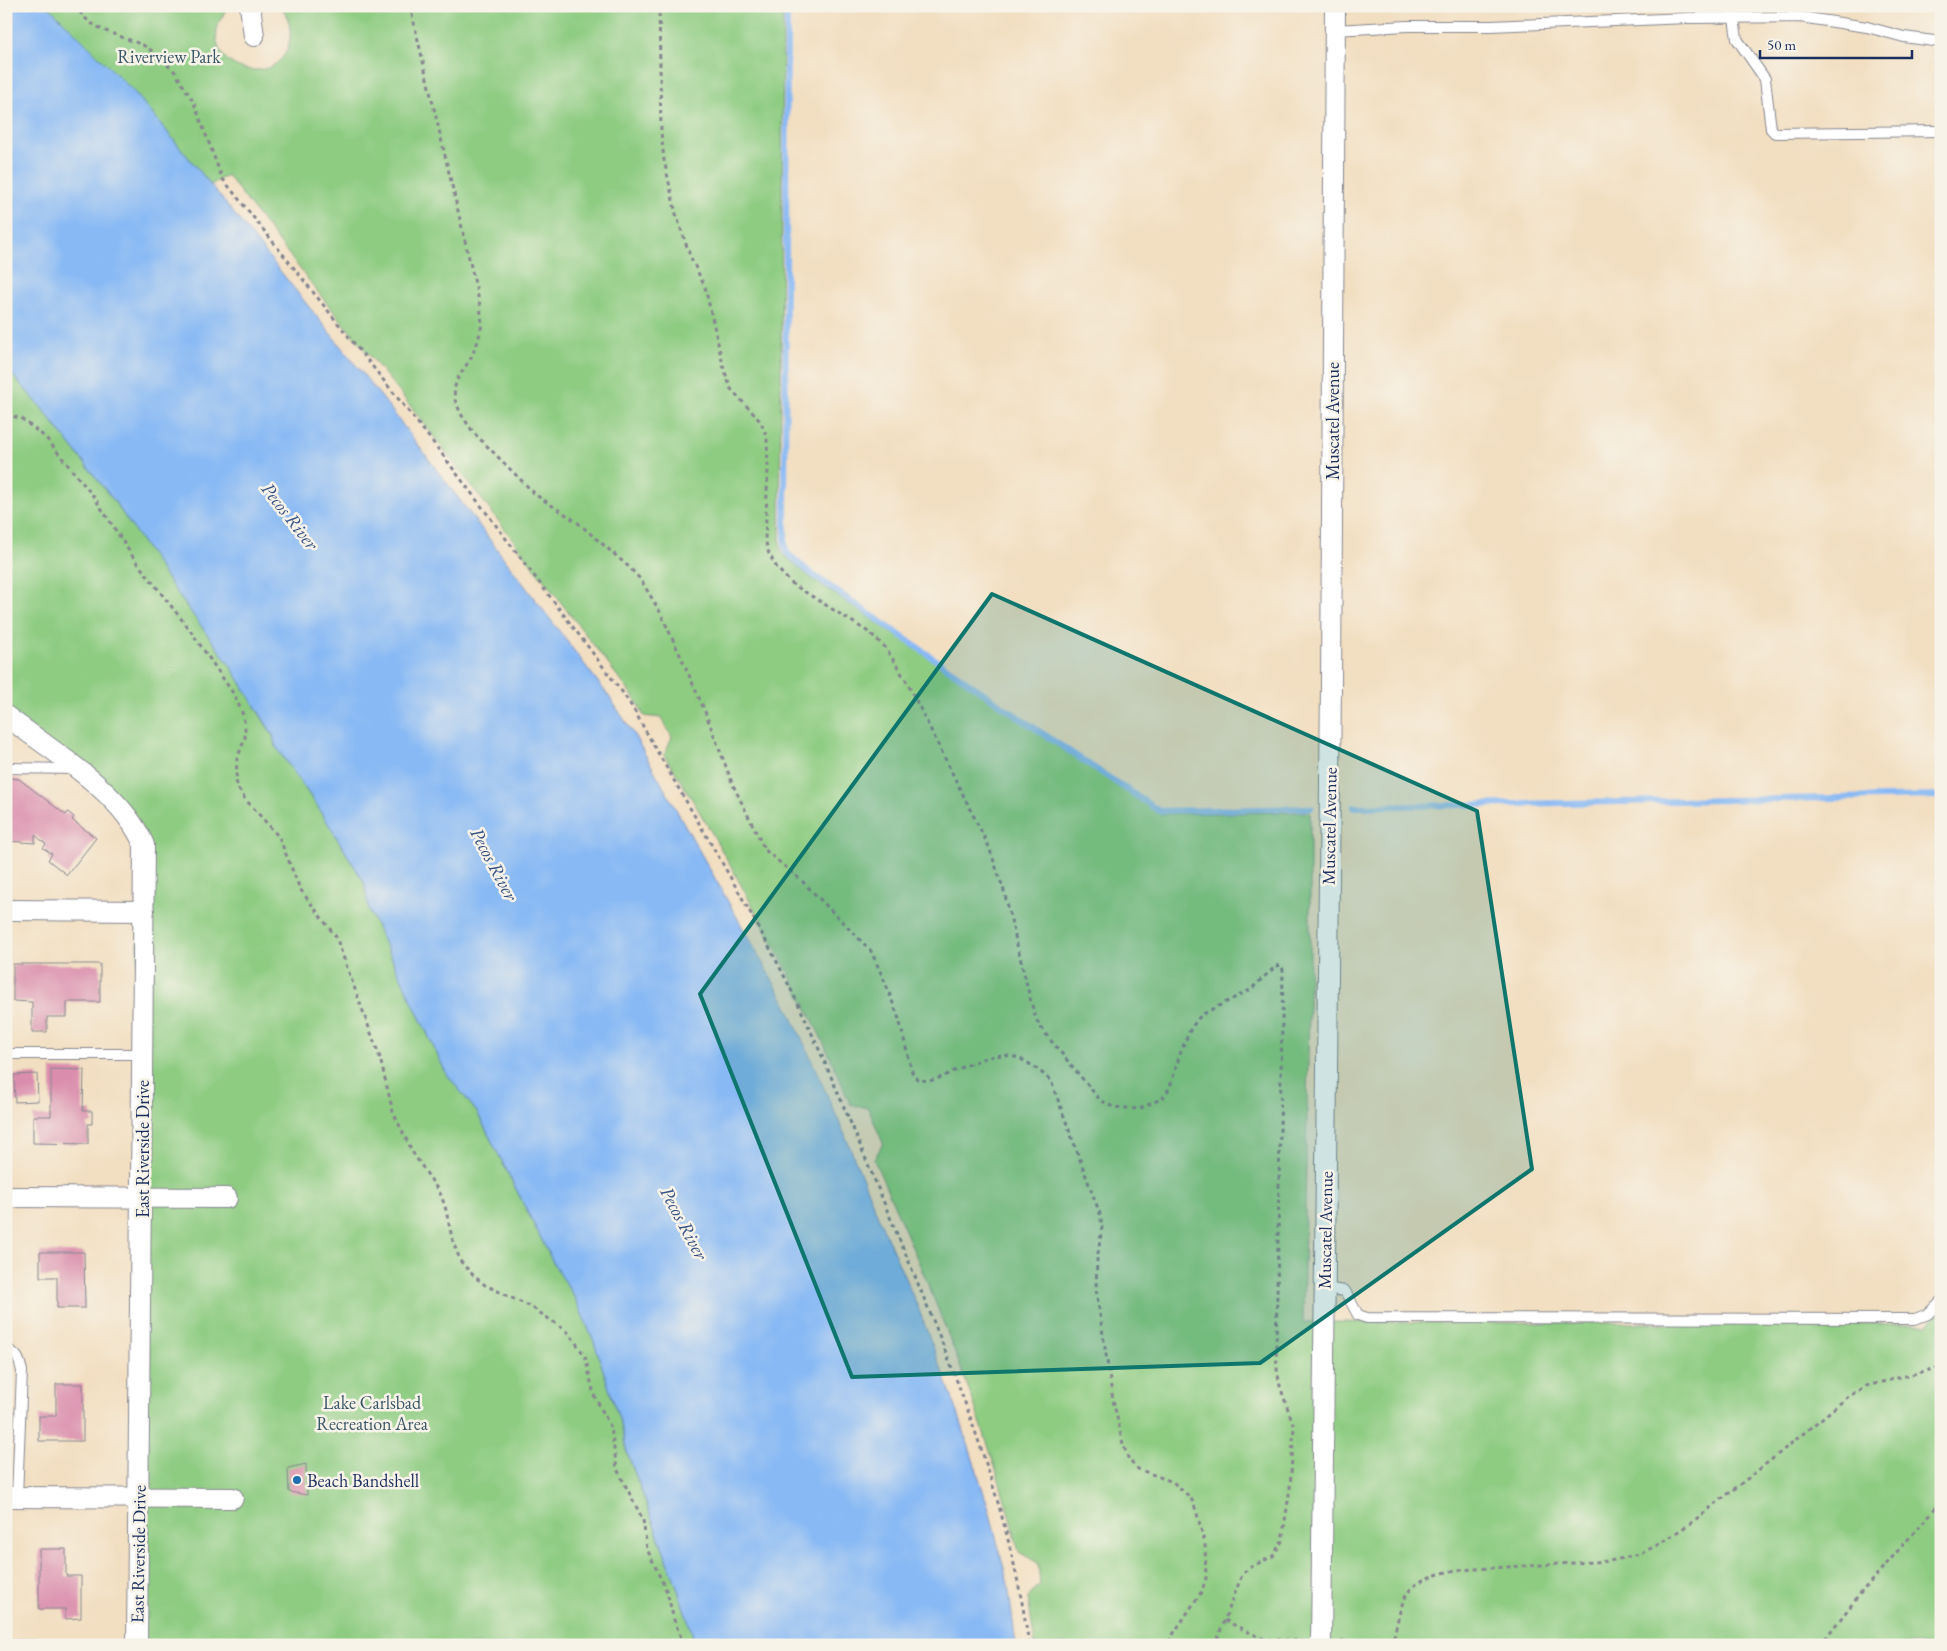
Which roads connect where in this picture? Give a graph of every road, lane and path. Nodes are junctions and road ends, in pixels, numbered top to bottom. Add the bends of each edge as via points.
1 (74, 6) edge
2 (250, 6) edge
3 (410, 6) edge
4 (659, 6) edge
5 (1335, 6) edge
6 (1734, 18) junction
7 (1334, 30) junction
8 (254, 36) dead end
9 (1941, 42) edge
10 (1941, 131) edge
11 (6, 414) edge
12 (6, 716) edge
13 (6, 768) edge
14 (77, 769) junction
15 (6, 910) edge
16 (144, 911) junction
17 (6, 1054) edge
18 (142, 1054) junction
19 (6, 1197) edge
20 (142, 1198) junction
21 (227, 1198) dead end
22 (1324, 1288) junction
23 (1941, 1301) edge
24 (6, 1349) edge
25 (1941, 1367) edge
26 (12, 1497) edge
27 (139, 1498) junction
28 (233, 1498) dead end
29 (1941, 1502) edge
30 (1225, 1620) junction
31 (1321, 1643) edge
32 (6, 1644) edge
33 (32, 1645) edge
34 (137, 1645) edge
35 (684, 1645) edge
36 (1030, 1645) edge
37 (1168, 1645) edge
38 (1215, 1645) edge
39 (1362, 1645) edge
40 (1392, 1645) edge
41 (1820, 1645) edge

1 - 36 path via 96,26 143,45 175,72 194,103 222,178 432,441 634,710 777,964 849,1118 940,1334 970,1416 1006,1525
2 - 8 street
3 - 37 path via 480,305 482,324 478,341 454,389 461,414 479,438 536,495 577,522 641,580 681,657 733,786 765,850 801,880 871,952 899,1019 912,1072 917,1079 935,1080 985,1057 1011,1055 1051,1081 1100,1214 1102,1227 1096,1289 1113,1400 1128,1460 1138,1469 1173,1482 1191,1498 1205,1544 1206,1578 1202,1591
4 - 30 path via 664,160 678,221 705,287 731,389 760,422 767,438 765,539 769,554 791,583 870,633 886,648 908,684 990,847 1031,1002 1043,1031 1100,1100 1113,1107 1139,1109 1162,1098 1170,1087 1181,1051 1201,1014 1250,990 1276,966 1281,965 1283,970 1276,1346 1283,1398 1294,1427 1290,1488 1282,1541 1273,1556 1242,1575
5 - 7 street, Muscatel Avenue
6 - 7 lane
6 - 9 lane via 1800,17
6 - 10 lane via 1737,39 1765,79 1771,129 1776,133
7 - 22 street, Muscatel Avenue
11 - 35 path via 22,419 46,438 94,497 135,560 190,630 235,696 246,728 237,759 239,790 279,837 300,889 336,937 380,1058 392,1112 446,1206 461,1262 485,1285 533,1308 558,1325 585,1356 594,1395 611,1428 618,1469 643,1520 647,1549 667,1592
12 - 14 street, East Riverside Drive
13 - 14 lane
14 - 16 street, East Riverside Drive via 112,799 138,832 144,845
15 - 16 street
16 - 18 street, East Riverside Drive
17 - 18 lane
18 - 20 street, East Riverside Drive
19 - 20 street
20 - 21 street
20 - 27 street, East Riverside Drive
22 - 23 lane via 1345,1290 1358,1314 1368,1318 1915,1319 1928,1314
22 - 31 street, Muscatel Avenue
24 - 26 lane via 18,1356 22,1371
25 - 40 path via 1866,1386 1849,1396 1691,1523 1640,1554 1610,1561 1456,1570 1420,1581 1407,1592
26 - 27 street
27 - 28 street
27 - 34 street, East Riverside Drive
29 - 41 path via 1864,1589
30 - 31 path via 1264,1639
30 - 38 path
31 - 39 path via 1353,1642
32 - 33 lane

